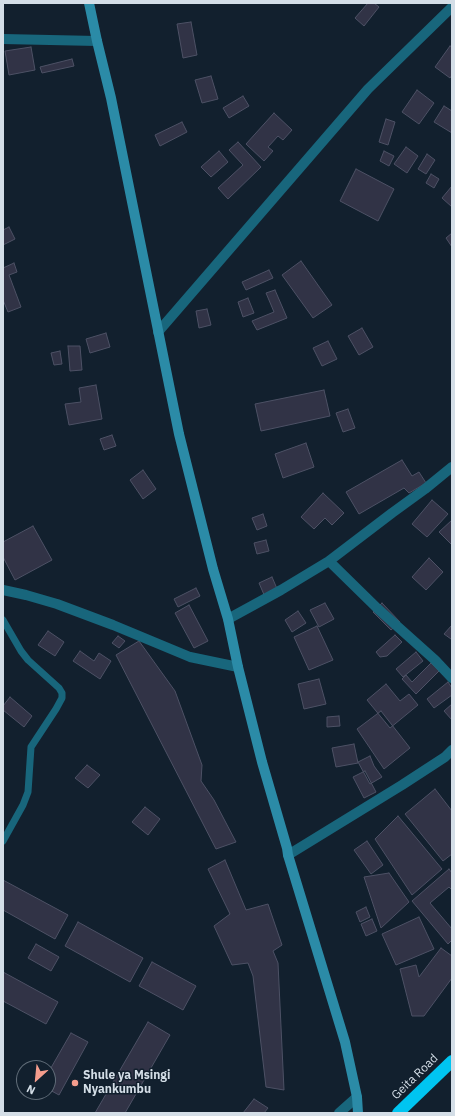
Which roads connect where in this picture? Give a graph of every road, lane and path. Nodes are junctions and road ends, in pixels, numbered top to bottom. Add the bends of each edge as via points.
1 (90, 3) edge
2 (452, 7) edge
3 (3, 40) edge
4 (97, 41) junction
5 (158, 332) junction
6 (452, 467) edge
7 (329, 561) junction
8 (3, 590) edge
9 (228, 619) junction
10 (3, 620) edge
11 (238, 667) junction
12 (452, 678) edge
13 (452, 750) edge
14 (3, 841) edge
15 (288, 855) junction
16 (452, 1061) edge
17 (356, 1096) junction
18 (339, 1113) edge
19 (358, 1113) edge
20 (398, 1113) edge

1 - 4 main road
2 - 5 street via 368,89
3 - 4 street
4 - 5 main road via 111,98
5 - 9 main road via 179,434
6 - 7 street
7 - 9 street
7 - 12 street
8 - 11 street via 57,604 190,657
9 - 11 main road
10 - 14 lane via 28,660 62,693 56,709 31,747 28,792
11 - 15 main road
13 - 15 street via 402,786
15 - 17 main road via 345,1042
16 - 20 highway, Geita Road
17 - 18 street
17 - 19 main road

